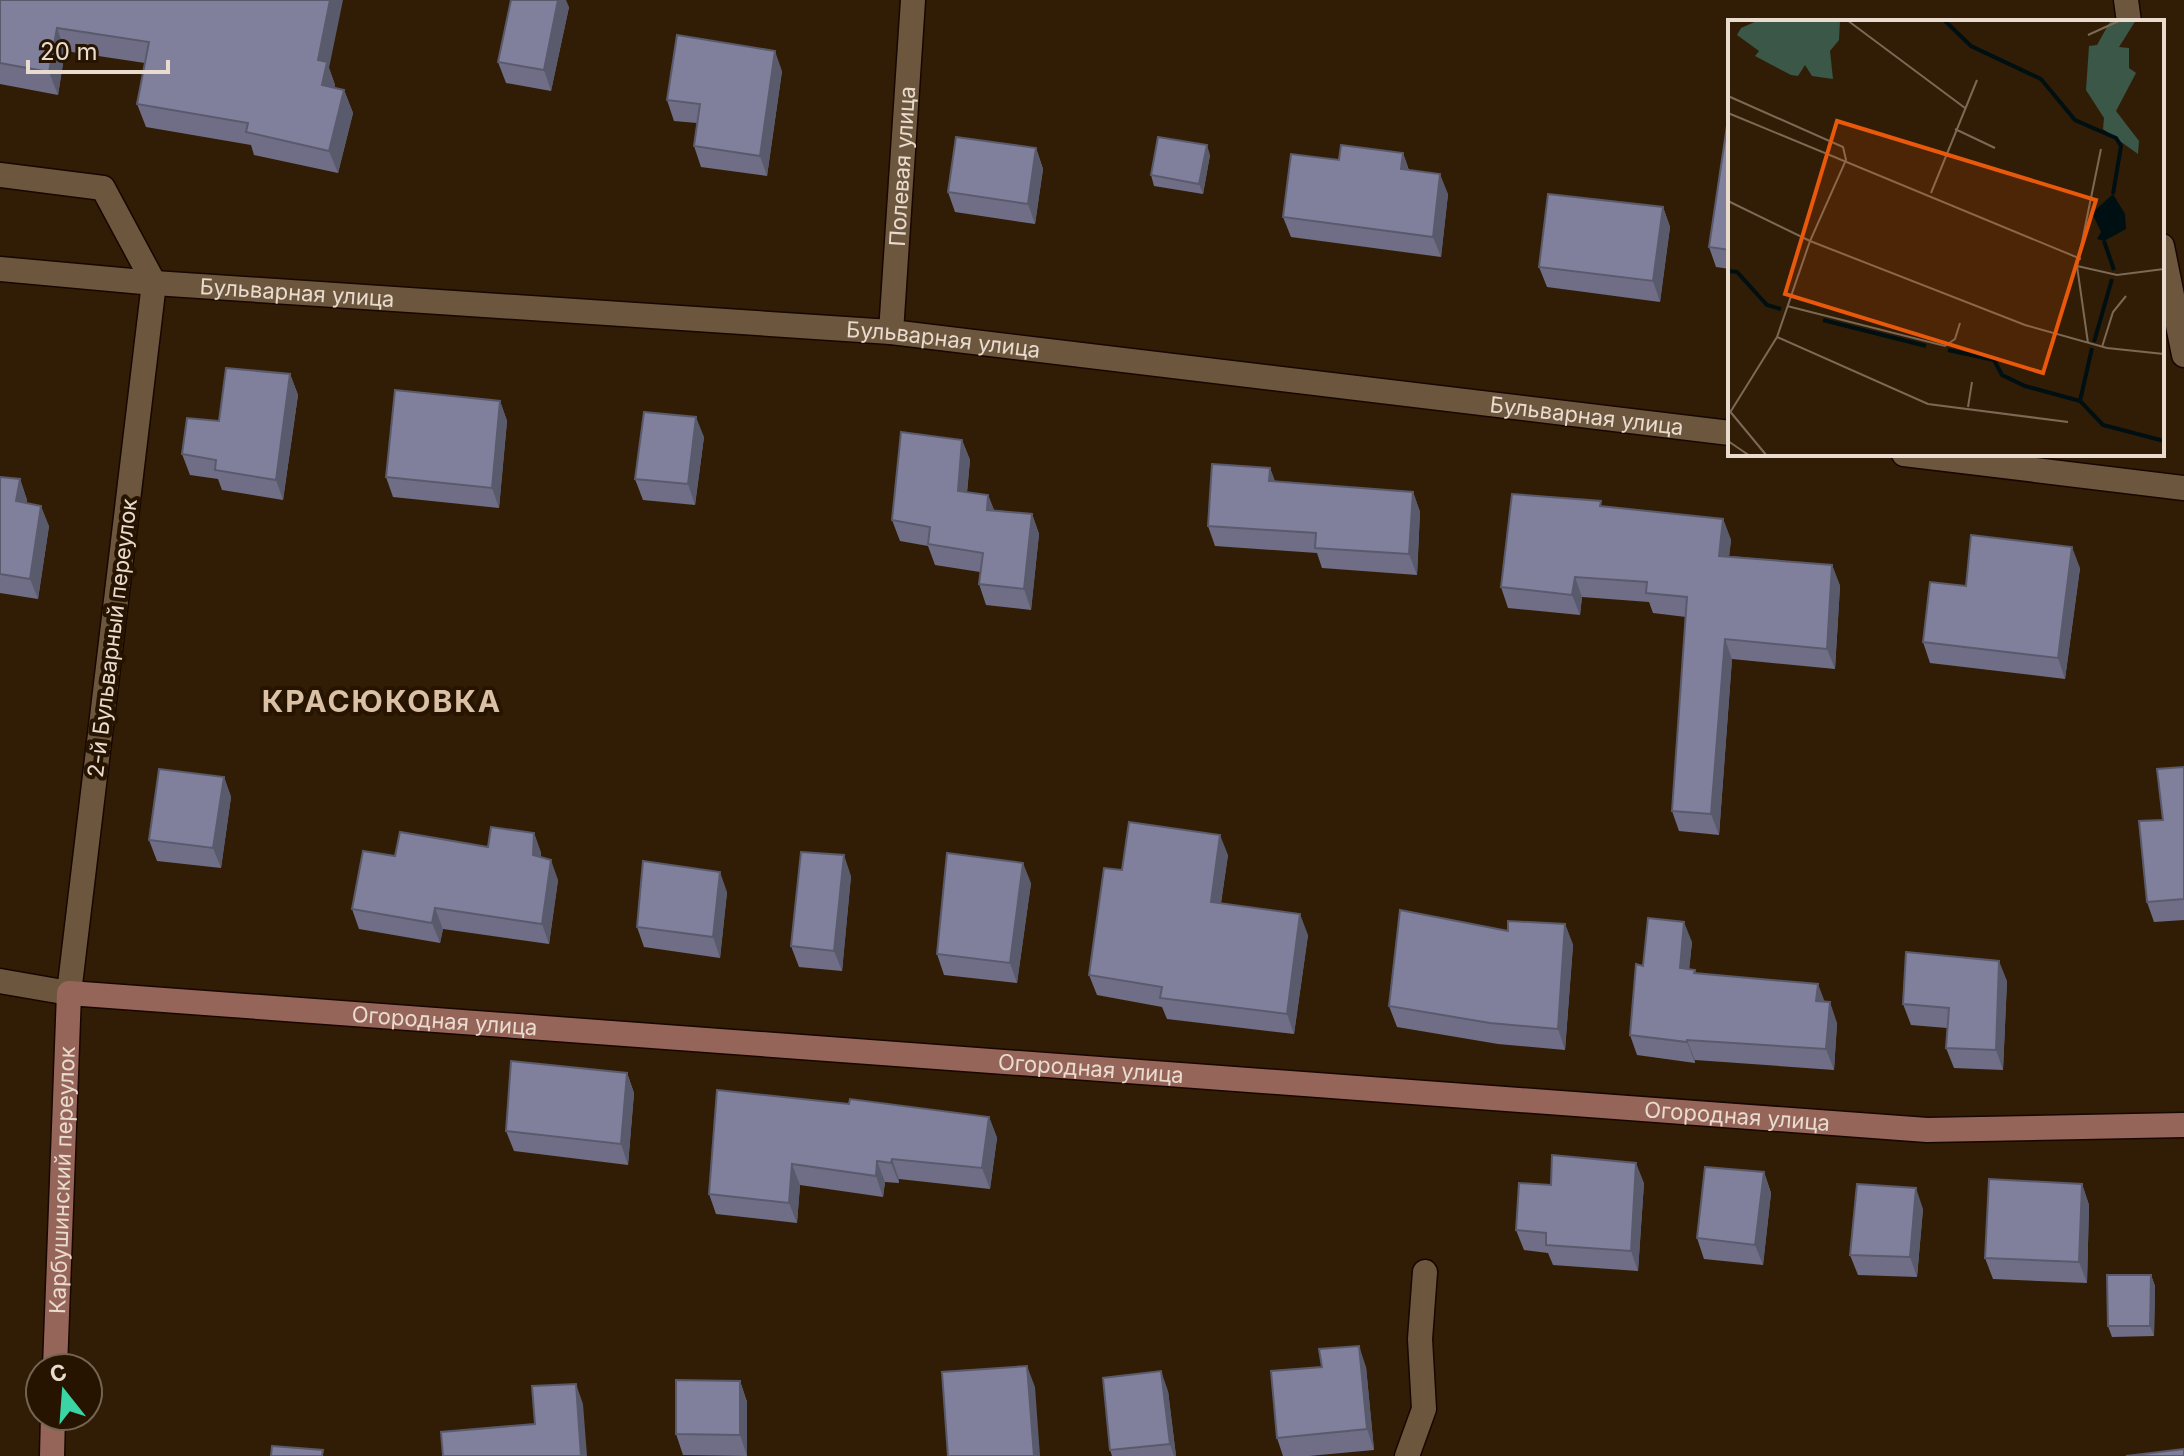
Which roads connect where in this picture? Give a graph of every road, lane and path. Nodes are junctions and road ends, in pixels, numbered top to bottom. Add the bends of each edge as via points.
1 (913, 0) edge
2 (2126, 0) edge
3 (2129, 20) edge
4 (0, 175) edge
5 (2164, 256) edge
6 (0, 269) edge
7 (154, 283) junction
8 (891, 332) junction
9 (2184, 355) edge
10 (1728, 433) edge
11 (1920, 456) edge
12 (2184, 488) edge
13 (0, 981) edge
14 (69, 993) junction
15 (2184, 1125) edge
16 (1425, 1272) dead end
17 (56, 1352) edge
18 (53, 1432) edge
19 (52, 1456) edge
20 (1407, 1456) edge

1 - 8 street, Полевая улица
2 - 3 street
4 - 7 street via 103,188
5 - 9 street
6 - 7 street, Бульварная улица
7 - 8 street, Бульварная улица
7 - 14 street, 2-й Бульварный переулок
8 - 10 street, Бульварная улица
11 - 12 street
13 - 14 street, Огородная улица
14 - 15 street, Огородная улица via 1927,1130
14 - 17 street, Карбушинский переулок
16 - 20 street via 1420,1339 1424,1409
18 - 19 street

